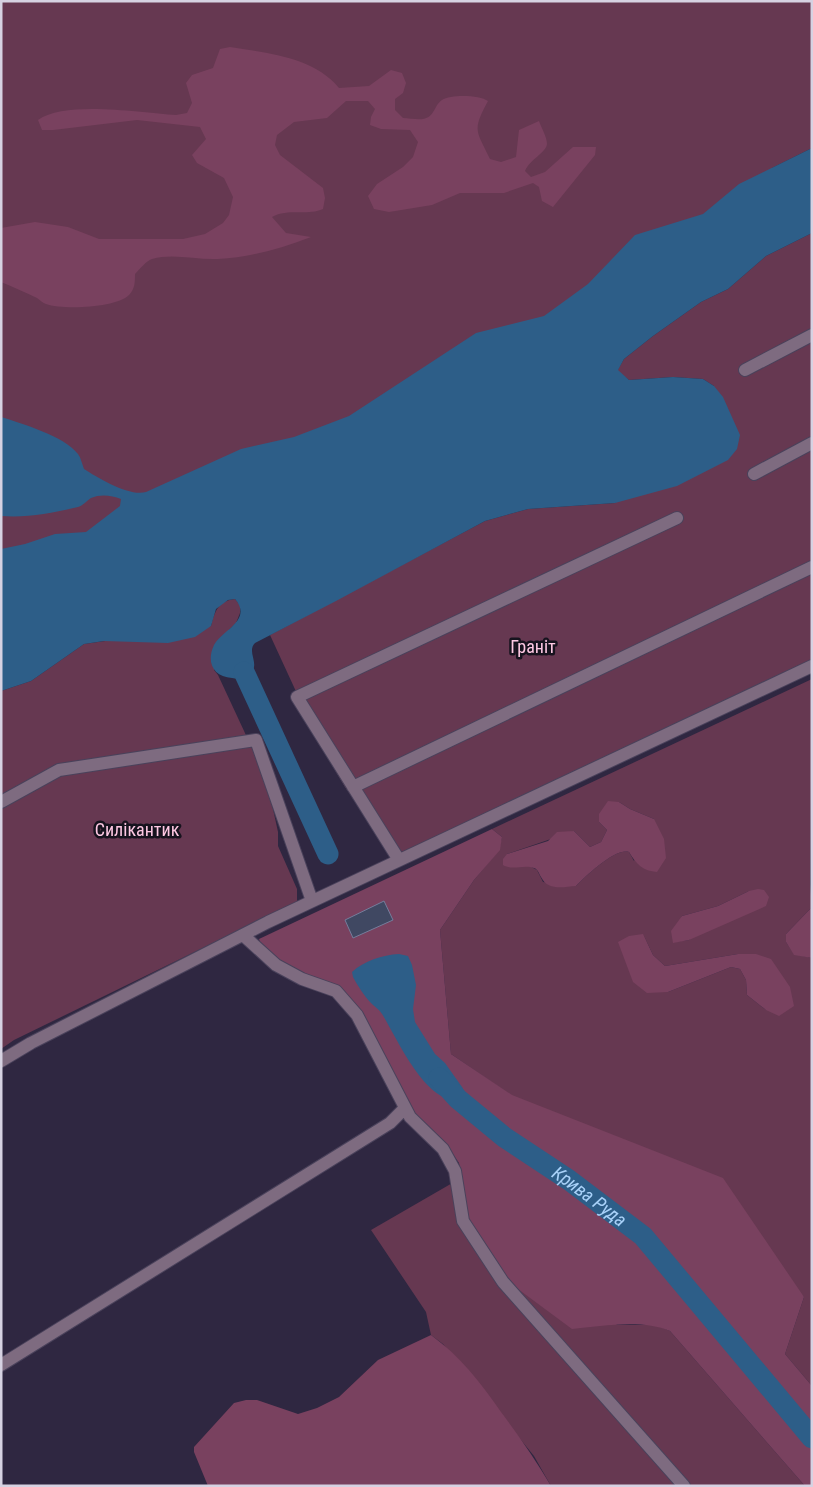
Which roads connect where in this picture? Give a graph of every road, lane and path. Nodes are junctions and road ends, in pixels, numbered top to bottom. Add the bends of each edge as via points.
1 (812, 335) edge
2 (746, 370) dead end
3 (812, 443) edge
4 (754, 474) dead end
5 (678, 518) dead end
6 (812, 567) edge
7 (812, 666) edge
8 (353, 787) junction
9 (1, 802) edge
10 (399, 860) junction
11 (312, 901) junction
12 (243, 935) junction
13 (1, 1061) edge
14 (405, 1108) junction
15 (1, 1365) edge
16 (684, 1486) edge

1 - 2 street
3 - 4 street
5 - 8 street via 297,697
6 - 8 street
7 - 10 street
8 - 10 street
9 - 11 street via 60,770 256,740
10 - 11 street
11 - 12 street
12 - 13 street
12 - 14 street via 276,965 302,979 336,991 357,1015
14 - 15 street via 390,1123
14 - 16 street via 443,1149 454,1171 463,1221 503,1282

